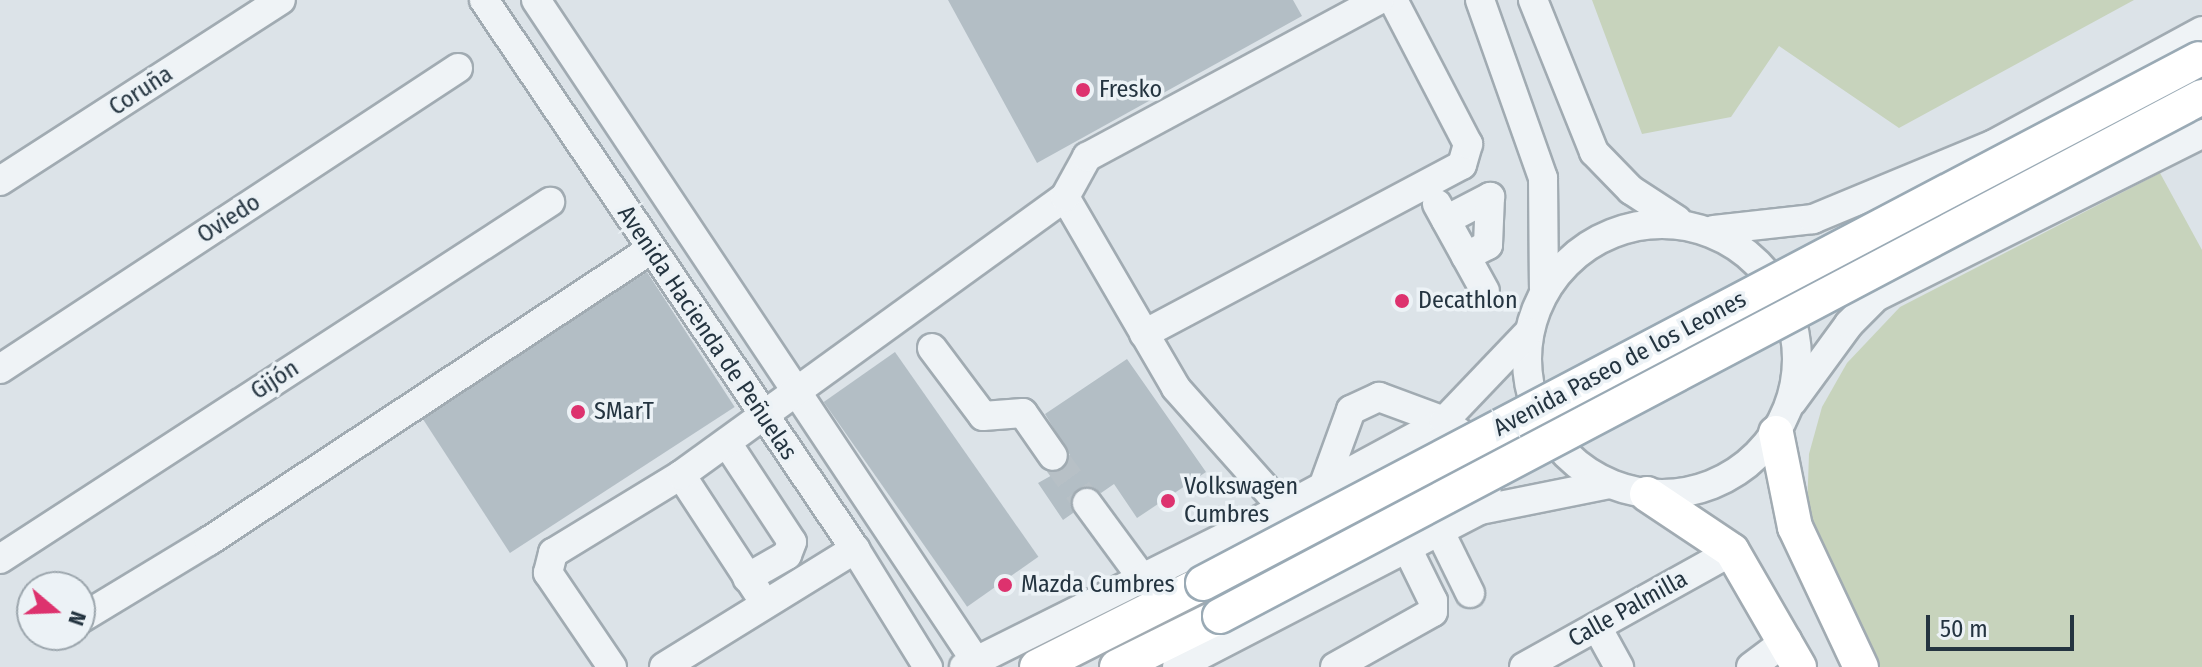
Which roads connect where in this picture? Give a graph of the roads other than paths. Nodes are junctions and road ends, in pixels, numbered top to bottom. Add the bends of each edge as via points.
1 (281, 0) edge
2 (484, 0) edge
3 (537, 0) edge
4 (1379, 0) edge
5 (1393, 0) edge
6 (1480, 0) edge
7 (1533, 0) edge
8 (2201, 49) edge
9 (458, 68) dead end
10 (2202, 97) edge
11 (2202, 134) edge
12 (1992, 145) junction
13 (0, 181) edge
14 (1428, 187) junction
15 (1065, 197) junction
16 (550, 202) dead end
17 (1446, 220) junction
18 (1677, 220) junction
19 (2028, 225) junction
20 (1714, 230) junction
21 (650, 250) junction
22 (1466, 256) junction
23 (1544, 288) junction
24 (1485, 291) dead end
25 (1528, 333) junction
26 (1144, 334) junction
27 (932, 348) dead end
28 (0, 369) edge
29 (792, 393) junction
30 (763, 418) junction
31 (1444, 421) junction
32 (1782, 421) junction
33 (727, 443) junction
34 (1053, 456) tunnel mouth
35 (681, 475) junction
36 (1609, 484) junction
37 (1323, 487) junction
38 (1647, 494) junction
39 (1087, 503) tunnel mouth
40 (1283, 508) junction
41 (1480, 510) junction
42 (1440, 532) junction
43 (855, 549) junction
44 (1408, 550) junction
45 (1732, 551) junction
46 (0, 559) edge
47 (747, 578) junction
48 (1142, 578) junction
49 (1470, 593) dead end
50 (765, 601) junction
51 (96, 609) edge
52 (1597, 627) junction
53 (1793, 654) edge
54 (969, 664) edge
55 (1181, 666) edge
56 (612, 667) edge
57 (664, 667) edge
58 (928, 667) edge
59 (1037, 667) edge
60 (1117, 667) edge
61 (1335, 667) edge
62 (1524, 667) edge
63 (1619, 667) edge
64 (1751, 667) edge
65 (1861, 667) edge

1 - 13 street, Coruña
2 - 21 street, Avenida Hacienda de Peñuelas
3 - 29 street, Avenida Hacienda de Peñuelas
4 - 15 street via 1087,157
5 - 14 street via 1468,144 1462,165
6 - 23 street via 1543,178
7 - 18 street via 1594,152 1631,190
8 - 12 street, Avenida Paseo de los Leones
8 - 59 main road, Avenida Paseo de los Leones, bridge
9 - 28 street, Oviedo
10 - 60 main road, Avenida Paseo de los Leones, bridge
11 - 19 street
12 - 19 street via 1974,170 1977,200 1998,221
12 - 20 street, Avenida Paseo de los Leones via 1813,219
14 - 17 street
14 - 26 street
15 - 26 street
15 - 29 street
16 - 46 street, Gijón
17 - 22 street
17 - 22 street via 1490,197 1488,245
18 - 20 street
18 - 23 street via 1622,232 1590,248 1559,266
19 - 32 street via 1876,297 1849,324
20 - 32 street via 1737,244 1781,297 1794,333 1796,372
21 - 30 street, Avenida Hacienda de Peñuelas
21 - 51 street via 209,541
22 - 24 street
23 - 25 street
25 - 31 street, Avenida Paseo de los Leones
25 - 36 street via 1534,400 1551,435 1576,464
26 - 40 street via 1176,388
27 - 34 street via 983,416 1023,413
29 - 30 street
29 - 54 street, Avenida Hacienda de Peñuelas
30 - 33 street
30 - 43 street, Avenida Hacienda de Peñuelas
31 - 37 street, Avenida Paseo de los Leones
31 - 37 street via 1379,397 1351,410
31 - 41 street via 1476,445 1484,459 1487,493
32 - 38 street via 1755,458 1731,476 1691,492
32 - 65 main road via 1795,527
33 - 35 street
33 - 47 street via 792,542 787,555
35 - 47 street
35 - 56 street via 549,558 548,573
36 - 38 street
36 - 41 street
37 - 40 street, Avenida Paseo de los Leones
38 - 45 main road
39 - 48 street
40 - 48 street, Avenida Paseo de los Leones
41 - 42 street
42 - 44 street
42 - 49 street
43 - 50 street
43 - 58 street, Avenida Hacienda de Peñuelas
44 - 55 street
44 - 61 street via 1433,601 1433,612
45 - 52 street, Calle Palmilla
45 - 53 main road
47 - 50 street
48 - 54 street, Avenida Paseo de los Leones
50 - 57 street
52 - 62 street, Calle Palmilla
52 - 63 street
53 - 64 street

